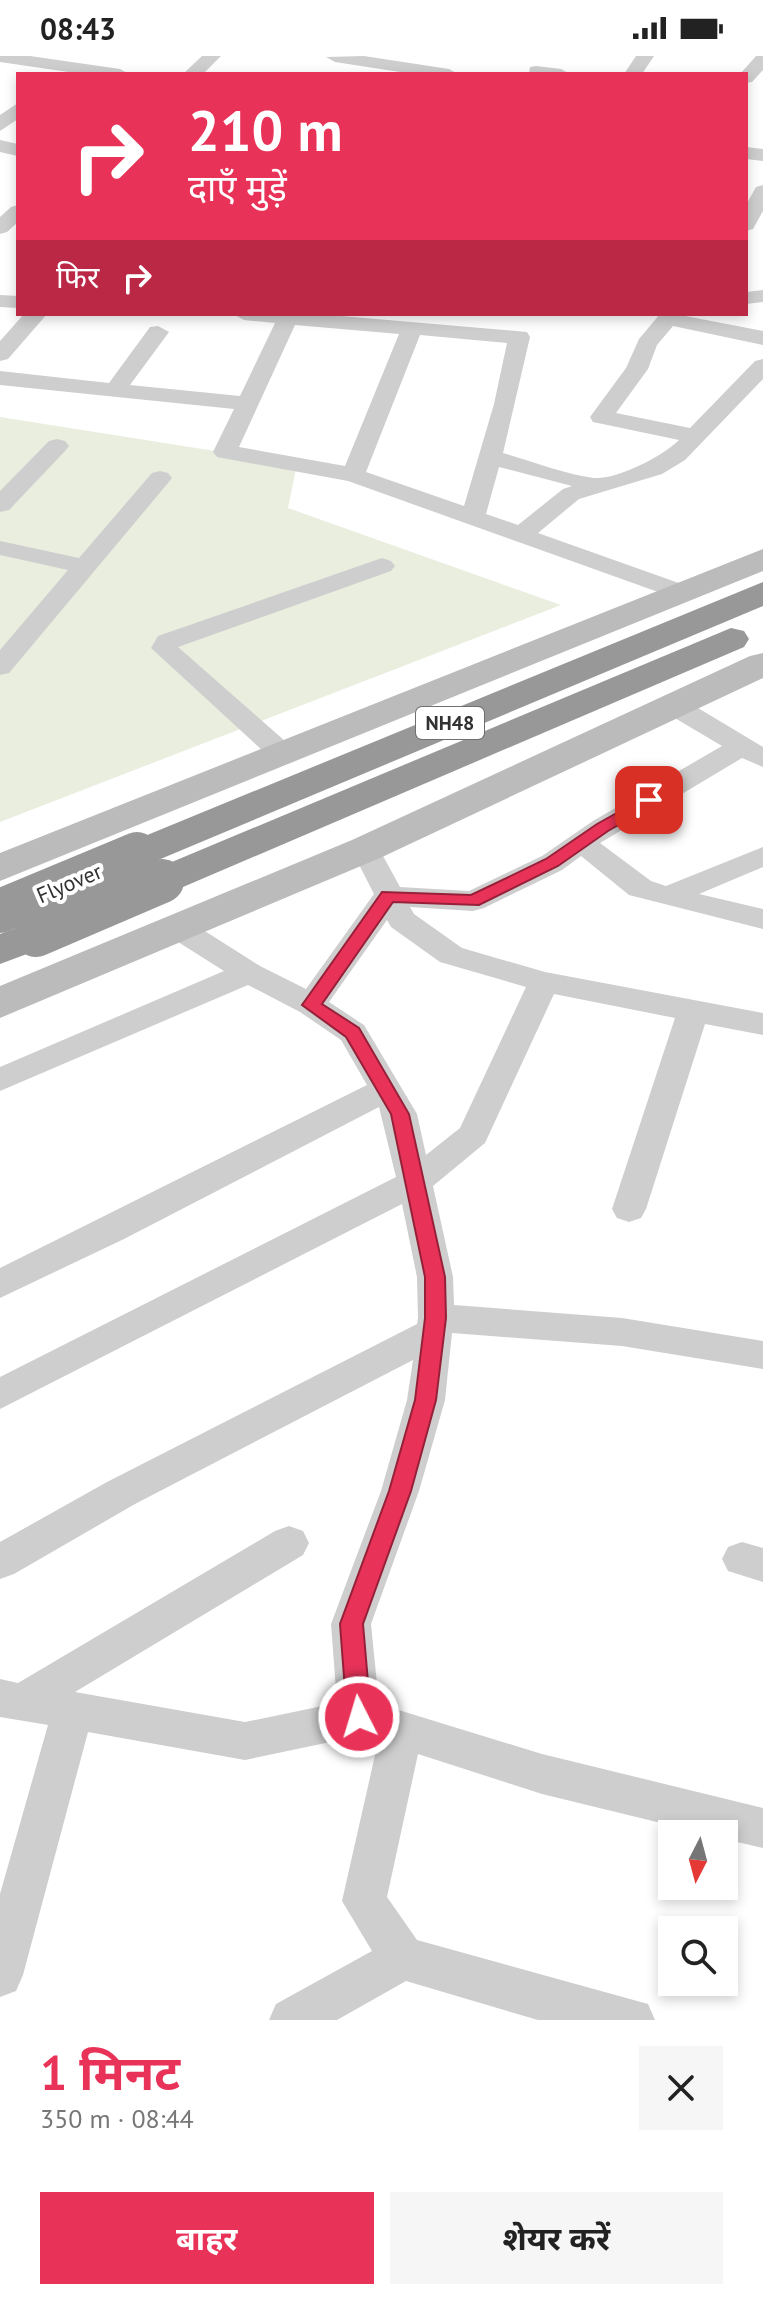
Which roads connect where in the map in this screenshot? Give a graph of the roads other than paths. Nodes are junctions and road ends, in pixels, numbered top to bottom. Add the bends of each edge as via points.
1 (104, 56) edge
2 (212, 56) edge
3 (441, 56) edge
4 (336, 57) edge
5 (4, 58) edge
6 (763, 59) edge
7 (89, 70) junction
8 (428, 71) junction
9 (104, 72) edge
10 (194, 72) edge
11 (319, 72) edge
12 (435, 72) edge
13 (748, 76) edge
14 (16, 111) edge
15 (0, 125) edge
16 (763, 191) edge
17 (16, 213) edge
18 (748, 221) edge
19 (0, 228) edge
20 (34, 316) edge
21 (266, 316) edge
22 (658, 317) edge
23 (288, 318) junction
24 (737, 323) edge
25 (412, 327) junction
26 (158, 332) dead end
27 (763, 338) edge
28 (0, 353) edge
29 (763, 366) edge
30 (0, 378) edge
31 (115, 390) junction
32 (250, 404) junction
33 (696, 436) junction
34 (57, 446) dead end
35 (490, 457) junction
36 (353, 475) junction
37 (160, 478) dead end
38 (598, 486) junction
39 (0, 505) edge
40 (473, 516) junction
41 (522, 534) junction
42 (0, 548) edge
43 (763, 559) edge
44 (382, 566) dead end
45 (87, 567) junction
46 (681, 592) junction
47 (763, 593) edge
48 (763, 626) edge
49 (763, 664) edge
50 (0, 667) edge
51 (673, 705) junction
52 (752, 753) edge
53 (284, 755) junction
54 (581, 842) junction
55 (366, 849) junction
56 (763, 856) edge
57 (1, 866) edge
58 (150, 868) junction
59 (388, 896) junction
60 (668, 896) junction
61 (0, 911) edge
62 (763, 919) edge
63 (163, 934) junction
64 (18, 942) edge
65 (249, 973) junction
66 (544, 982) junction
67 (0, 1003) edge
68 (311, 1005) junction
69 (693, 1011) junction
70 (763, 1024) edge
71 (0, 1080) edge
72 (384, 1090) junction
73 (415, 1182) junction
74 (629, 1209) dead end
75 (0, 1284) edge
76 (435, 1325) junction
77 (763, 1355) edge
78 (0, 1394) edge
79 (289, 1543) dead end
80 (0, 1562) edge
81 (12, 1699) edge
82 (73, 1711) junction
83 (359, 1717) junction
84 (402, 1731) junction
85 (763, 1828) edge
86 (403, 1958) junction
87 (0, 1975) edge
88 (572, 2014) edge
89 (292, 2020) edge
90 (632, 2020) edge

1 - 7 street
2 - 10 street
3 - 8 street
4 - 8 street
4 - 11 street
5 - 7 street
6 - 13 street
7 - 9 street
8 - 12 street
14 - 15 street
16 - 18 street
17 - 19 street
20 - 28 street
21 - 23 street
22 - 24 street
22 - 33 street via 637,369 601,417
23 - 25 street
23 - 32 street
24 - 27 street
25 - 35 street via 519,337
25 - 36 street
26 - 31 street
29 - 33 street
30 - 31 street
31 - 32 street
32 - 36 street via 225,452
33 - 38 street via 654,469
34 - 39 street
35 - 38 street
35 - 40 street
36 - 40 street
37 - 45 street
38 - 41 street via 571,494
40 - 41 street
41 - 46 street
42 - 45 street
43 - 46 street
44 - 53 street via 167,642 164,648
45 - 50 street
46 - 53 street
47 - 58 highway, NH48
48 - 58 highway, NH48
49 - 51 street
51 - 52 street
51 - 55 street
52 - 54 street
53 - 57 street
54 - 59 street via 552,863 473,901
54 - 60 street via 640,888
55 - 59 street
55 - 63 street
56 - 60 street
57 - 63 street
58 - 61 highway, Flyover / NH48, bridge
58 - 64 highway, Flyover / NH48, bridge
59 - 66 street via 402,920 451,955
59 - 68 street
60 - 62 street
63 - 65 street
63 - 67 street
65 - 68 street
65 - 71 street
66 - 69 street
66 - 73 street via 473,1135
68 - 72 street via 353,1033
69 - 70 street
69 - 74 street
72 - 73 street via 400,1114
72 - 75 street
73 - 76 street via 435,1277
73 - 78 street
76 - 77 street via 622,1332
76 - 80 street
76 - 83 street via 426,1400 400,1491 351,1624
79 - 81 street
81 - 82 street
82 - 83 street via 245,1741
82 - 87 street
83 - 84 street
84 - 85 street via 542,1774
84 - 86 street via 364,1901
86 - 88 street
86 - 89 street
88 - 90 street

